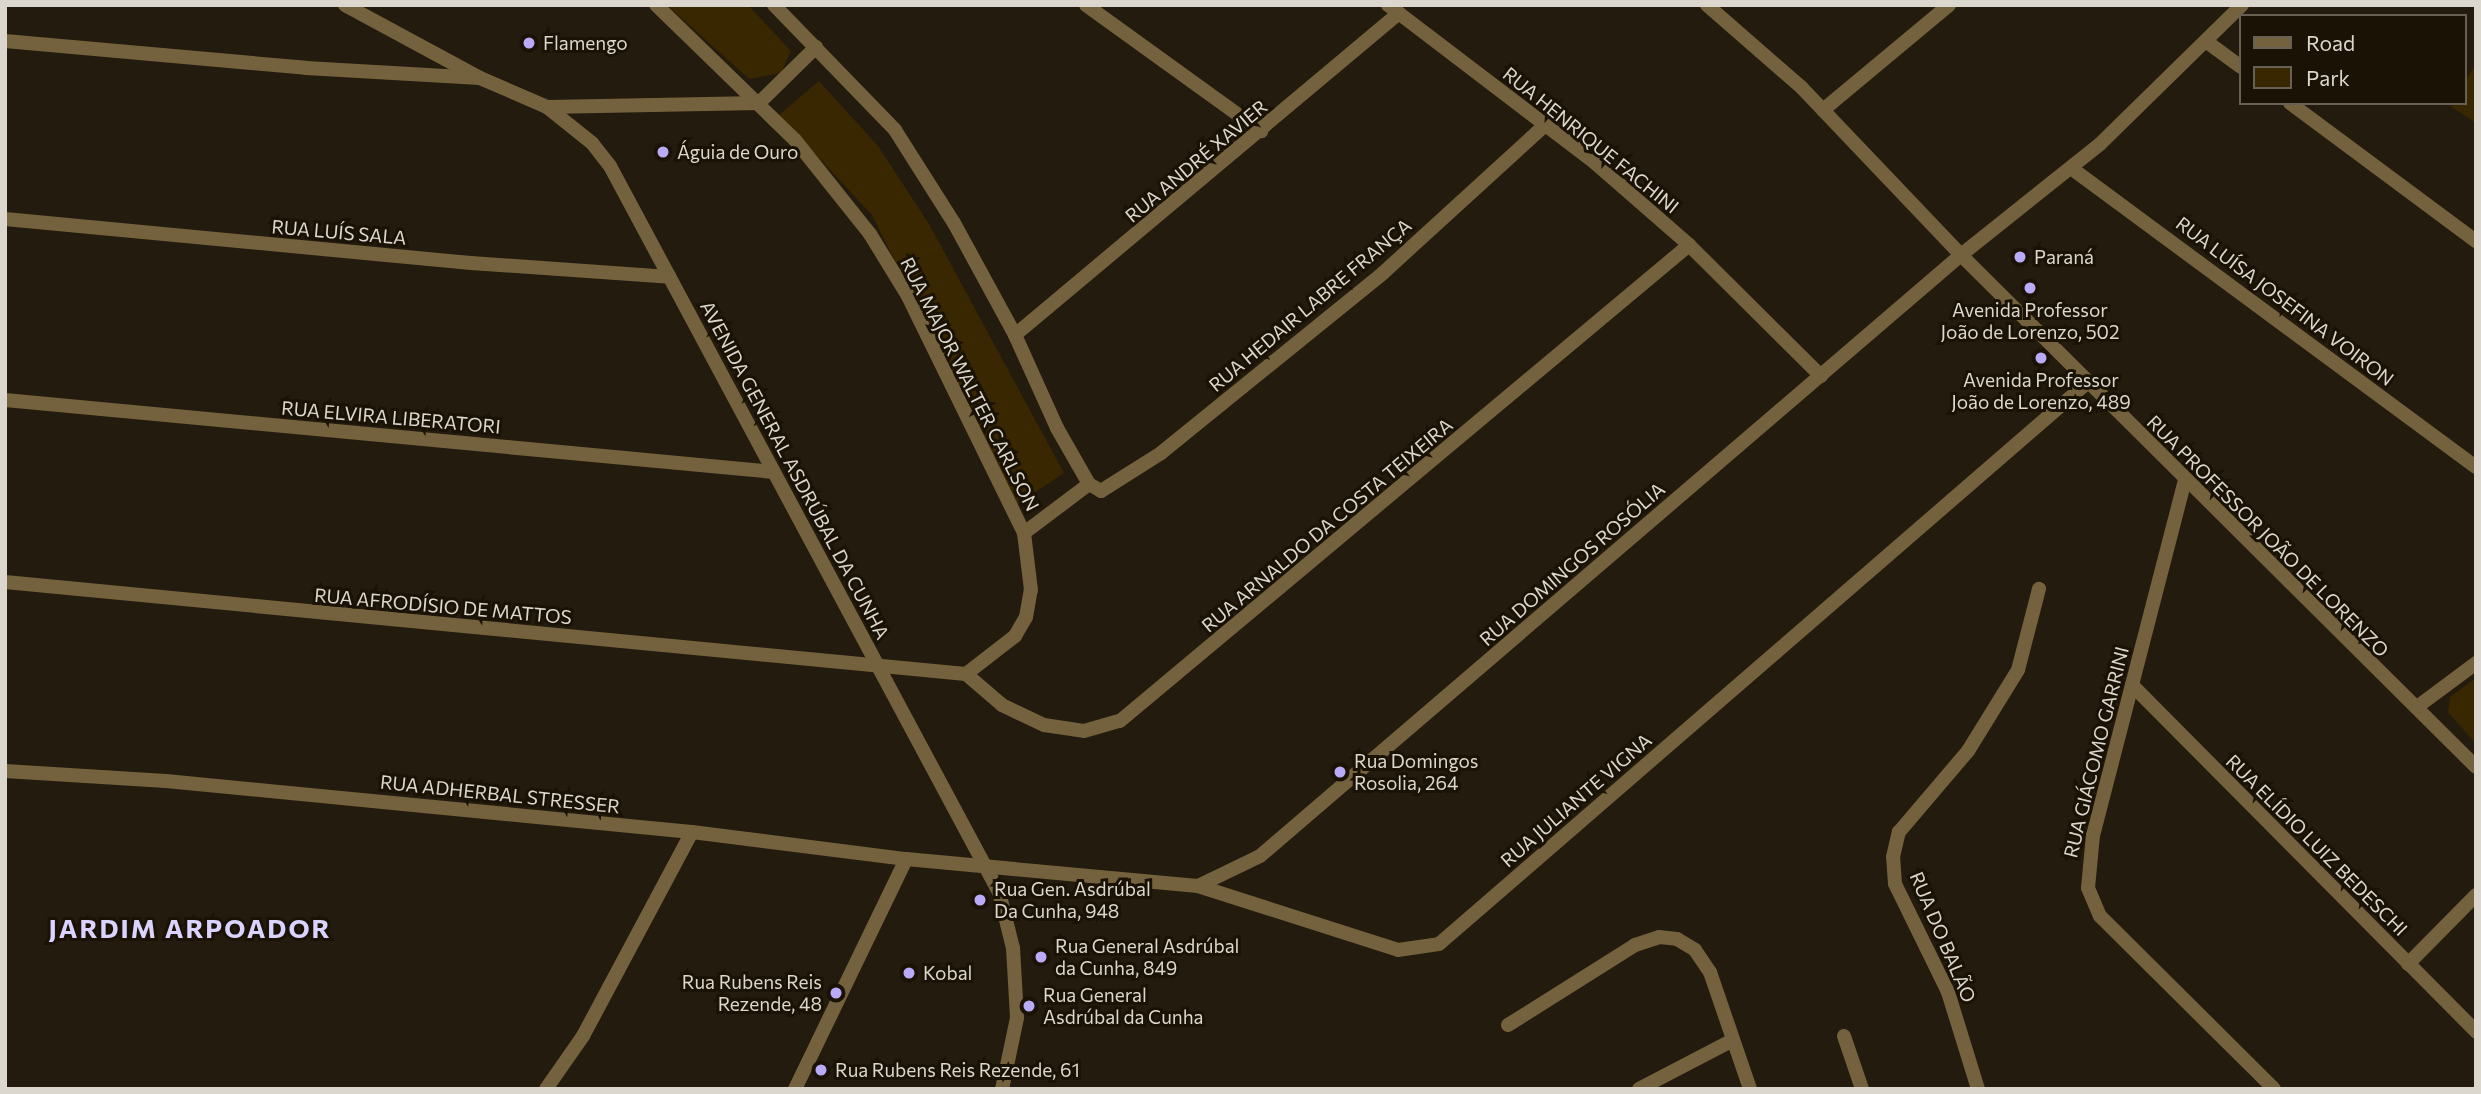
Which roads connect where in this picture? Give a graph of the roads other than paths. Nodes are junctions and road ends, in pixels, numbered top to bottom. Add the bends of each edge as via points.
1 (345, 5) edge
2 (656, 5) edge
3 (774, 5) edge
4 (1086, 5) edge
5 (1949, 5) edge
6 (2242, 5) edge
7 (1709, 6) edge
8 (1393, 9) edge
9 (5, 41) edge
10 (2207, 42) junction
11 (816, 47) junction
12 (2240, 66) edge
13 (480, 78) junction
14 (759, 103) junction
15 (2293, 105) edge
16 (547, 107) junction
17 (1823, 110) junction
18 (1544, 125) junction
19 (1261, 131) junction
20 (2071, 168) junction
21 (5, 219) edge
22 (2476, 241) edge
23 (1689, 244) junction
24 (1961, 255) junction
25 (670, 277) junction
26 (1015, 335) junction
27 (1821, 376) junction
28 (2088, 382) junction
29 (5, 400) edge
30 (2476, 467) edge
31 (774, 472) junction
32 (2185, 480) junction
33 (1089, 484) junction
34 (1024, 533) junction
35 (5, 582) edge
36 (2039, 589) dead end
37 (2476, 663) edge
38 (878, 667) junction
39 (966, 674) junction
40 (2132, 685) junction
41 (2417, 707) junction
42 (2476, 767) edge
43 (5, 771) edge
44 (692, 832) junction
45 (906, 859) junction
46 (989, 869) junction
47 (1198, 886) junction
48 (2476, 895) edge
49 (2408, 964) junction
50 (1508, 1025) dead end
51 (2476, 1032) edge
52 (1844, 1036) dead end
53 (1732, 1040) junction
54 (547, 1089) edge
55 (794, 1089) edge
56 (1002, 1089) edge
57 (1640, 1089) edge
58 (1751, 1089) edge
59 (1863, 1089) edge
60 (1978, 1089) edge
61 (2274, 1089) edge

1 - 13 street, AVENIDA GENERAL ASDRÚBAL DA CUNHA
2 - 14 street, RUA MAJOR WALTER CARLSON
3 - 11 street
4 - 19 street
5 - 17 street
6 - 10 street, RUA DOMINGOS ROSÓLIA
7 - 17 street, RUA PROFESSOR JOÃO DE LORENZO
8 - 18 street, RUA HENRIQUE FACHINI
8 - 19 street, RUA ANDRÉ XAVIER
9 - 13 street via 306,68
10 - 12 street
10 - 20 street, RUA DOMINGOS ROSÓLIA
11 - 14 street
11 - 26 street via 895,130 954,223
13 - 16 street, AVENIDA GENERAL ASDRÚBAL DA CUNHA
14 - 16 street
14 - 34 street, RUA MAJOR WALTER CARLSON via 870,234 914,307
15 - 22 street
16 - 25 street, AVENIDA GENERAL ASDRÚBAL DA CUNHA via 592,143 610,166
17 - 24 street, RUA PROFESSOR JOÃO DE LORENZO
18 - 23 street, RUA HENRIQUE FACHINI
18 - 33 street, RUA HEDAIR LABRE FRANÇA via 1383,273 1161,453 1107,490
19 - 26 street, RUA ANDRÉ XAVIER
20 - 24 street, RUA DOMINGOS ROSÓLIA
20 - 30 street, RUA LUÍSA JOSEFINA VOIRON
21 - 25 street, RUA LUÍS SALA
23 - 27 street, RUA HENRIQUE FACHINI
23 - 39 street, RUA ARNALDO DA COSTA TEIXEIRA via 1120,722 1084,731 1044,725 1002,705
24 - 27 street, RUA DOMINGOS ROSÓLIA
24 - 28 street, RUA PROFESSOR JOÃO DE LORENZO
25 - 31 street, AVENIDA GENERAL ASDRÚBAL DA CUNHA
26 - 33 street via 1056,428
27 - 47 street, RUA DOMINGOS ROSÓLIA via 1285,836 1260,856
28 - 32 street, RUA PROFESSOR JOÃO DE LORENZO
28 - 47 street, RUA JULIANTE VIGNA via 1439,944 1398,950
29 - 31 street, RUA ELVIRA LIBERATORI
31 - 38 street, AVENIDA GENERAL ASDRÚBAL DA CUNHA
32 - 40 street, RUA GIÁCOMO GARRINI
32 - 41 street, RUA PROFESSOR JOÃO DE LORENZO
33 - 34 street, RUA MAJOR WALTER CARLSON
34 - 39 street, RUA MAJOR WALTER CARLSON via 1031,590 1026,617 1015,636
35 - 38 street, RUA AFRODÍSIO DE MATTOS
36 - 60 street, RUA DO BALÃO via 2031,633 2012,681 1968,751 1899,832 1892,857 1895,884 1948,992
37 - 41 street
38 - 39 street
38 - 46 street, AVENIDA GENERAL ASDRÚBAL DA CUNHA
40 - 49 street, RUA ELÍDIO LUIZ BEDESCHI
40 - 61 street, RUA GIÁCOMO GARRINI via 2093,835 2088,888 2100,916
41 - 42 street, RUA PROFESSOR JOÃO DE LORENZO
43 - 44 street, RUA ADHERBAL STRESSER via 180,782
44 - 45 street, RUA ADHERBAL STRESSER
44 - 54 street via 583,1036
45 - 46 street, RUA ADHERBAL STRESSER
45 - 55 street
46 - 47 street, RUA JULIANTE VIGNA
46 - 56 street, AVENIDA GENERAL ASDRÚBAL DA CUNHA via 1001,896 1013,948 1017,1007
48 - 49 street
49 - 51 street, RUA ELÍDIO LUIZ BEDESCHI
50 - 53 street via 1635,945 1658,937 1677,939 1695,950 1710,972
52 - 59 street
53 - 57 street
53 - 58 street

